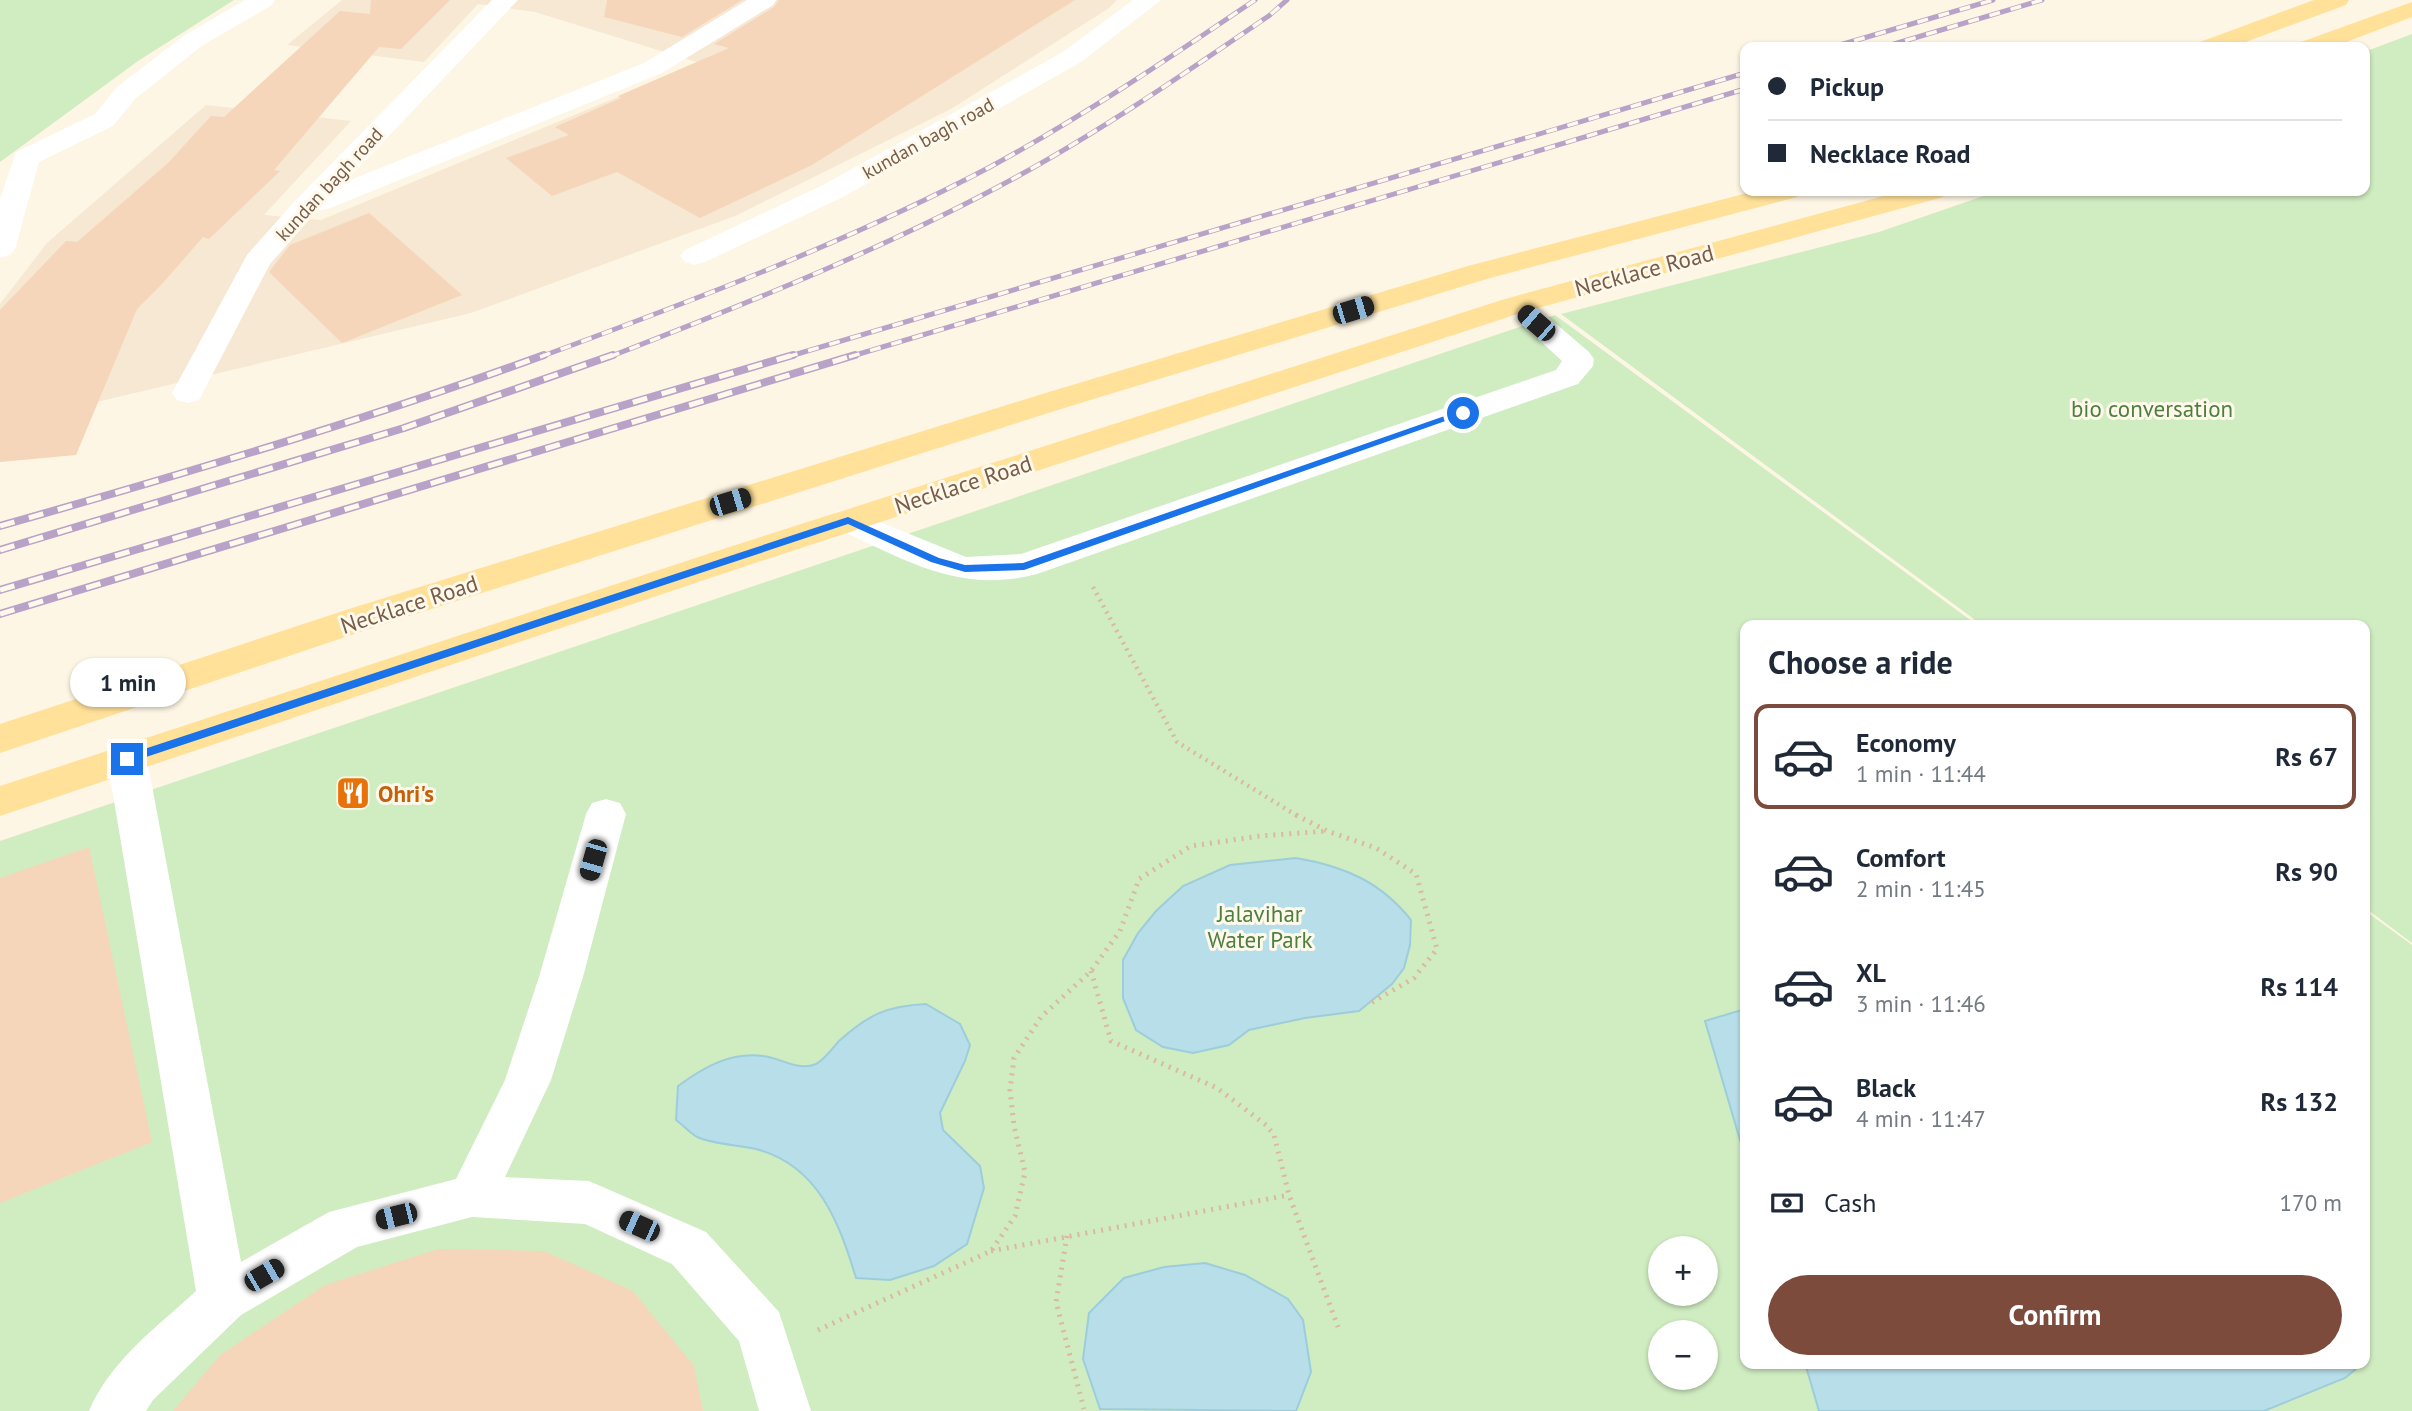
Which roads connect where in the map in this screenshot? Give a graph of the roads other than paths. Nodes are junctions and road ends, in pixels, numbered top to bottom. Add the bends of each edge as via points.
1 (263, 0) edge
2 (506, 0) edge
3 (764, 0) edge
4 (1149, 0) edge
5 (2337, 0) edge
6 (2412, 9) edge
7 (2222, 42) edge
8 (2324, 42) edge
9 (1768, 196) edge
10 (1915, 196) edge
11 (303, 209) junction
12 (0, 249) edge
13 (695, 256) dead end
14 (1516, 305) junction
15 (188, 393) dead end
16 (703, 511) junction
17 (848, 520) junction
18 (733, 558) junction
19 (504, 573) junction
20 (527, 626) junction
21 (0, 739) edge
22 (127, 759) junction
23 (0, 801) edge
24 (606, 814) dead end
25 (472, 1196) junction
26 (223, 1299) junction
27 (115, 1411) edge
28 (785, 1411) edge

1 - 12 street via 194,40 126,93 104,120 26,158
2 - 11 street, kundan bagh road
3 - 11 street via 653,68
4 - 13 street, kundan bagh road via 1072,57 833,191
5 - 7 main road
6 - 8 main road
9 - 16 main road, Necklace Road via 1479,272
10 - 14 main road, Necklace Road
11 - 15 street, kundan bagh road via 257,261
14 - 17 main road, Necklace Road
14 - 17 street via 1578,359 1567,377 1024,566 965,569
16 - 18 main road
16 - 19 main road, Necklace Road
17 - 18 main road, Necklace Road
18 - 20 main road, Necklace Road
19 - 20 main road
19 - 21 main road, Necklace Road
20 - 22 main road, Necklace Road
22 - 23 main road, Necklace Road
22 - 26 street
24 - 25 street via 528,1080
25 - 26 street via 346,1228
25 - 28 street via 589,1203 689,1248 761,1329
26 - 27 street via 135,1382

